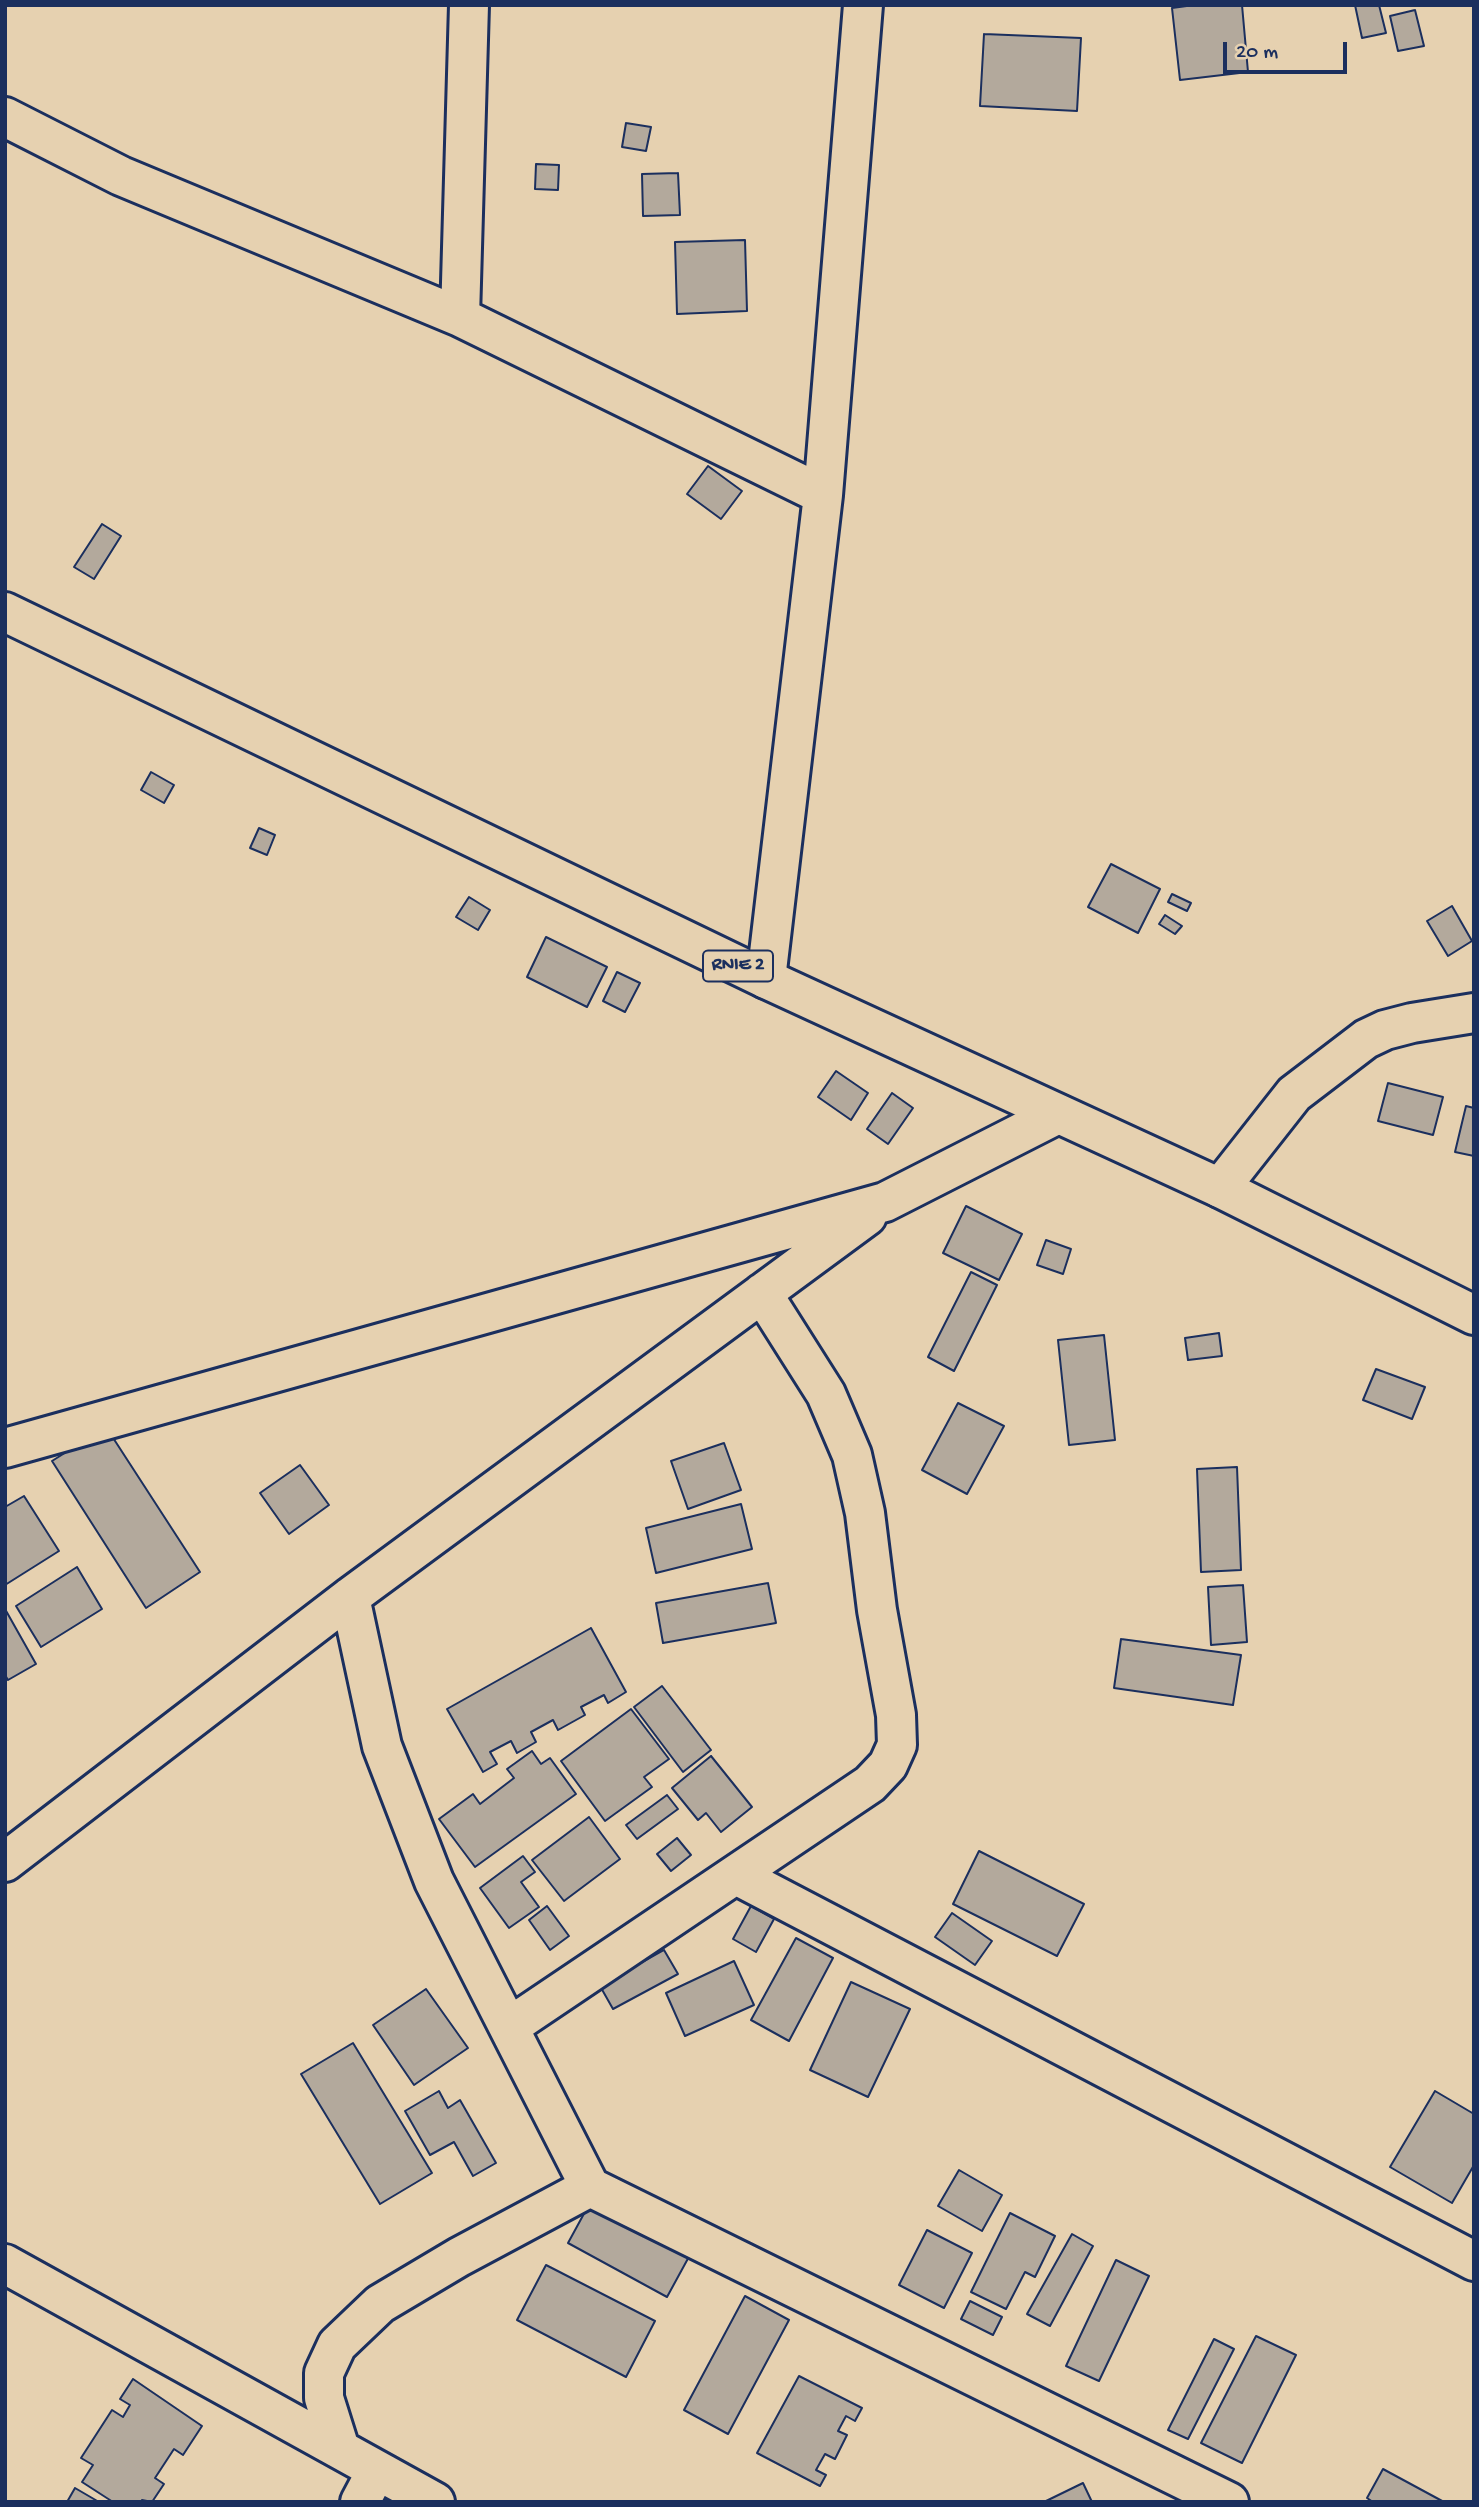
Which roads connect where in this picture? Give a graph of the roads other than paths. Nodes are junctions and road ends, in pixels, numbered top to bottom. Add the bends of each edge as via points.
1 (469, 5) edge
2 (863, 5) edge
3 (5, 117) edge
4 (460, 317) junction
5 (823, 495) junction
6 (5, 612) edge
7 (766, 979) junction
8 (1474, 1013) edge
9 (1058, 1114) junction
10 (1220, 1188) junction
11 (886, 1202) junction
12 (762, 1293) junction
13 (1474, 1315) edge
14 (5, 1448) edge
15 (350, 1597) junction
16 (5, 1862) edge
17 (736, 1875) junction
18 (509, 2026) junction
19 (590, 2187) junction
20 (1474, 2260) edge
21 (5, 2264) edge
22 (340, 2449) junction
23 (368, 2486) edge
24 (435, 2502) edge
25 (1229, 2502) edge

1 - 4 main road
2 - 5 main road
3 - 4 main road via 121,176
4 - 5 main road
5 - 7 main road
6 - 7 main road, RNIE 2
7 - 9 main road, RNIE 2
8 - 10 main road via 1412,1023 1366,1039 1294,1094
9 - 10 main road, RNIE 2
9 - 11 main road
10 - 13 main road, RNIE 2
11 - 12 main road
11 - 14 main road
12 - 15 main road
12 - 17 main road via 826,1394 852,1455 865,1513 897,1745 888,1765 870,1784
15 - 16 main road
15 - 18 main road via 382,1746 434,1881
17 - 18 main road
17 - 20 main road
18 - 19 main road
19 - 22 main road via 380,2305 337,2345 324,2373 324,2398
19 - 25 main road
21 - 22 main road
22 - 23 main road
23 - 24 main road

